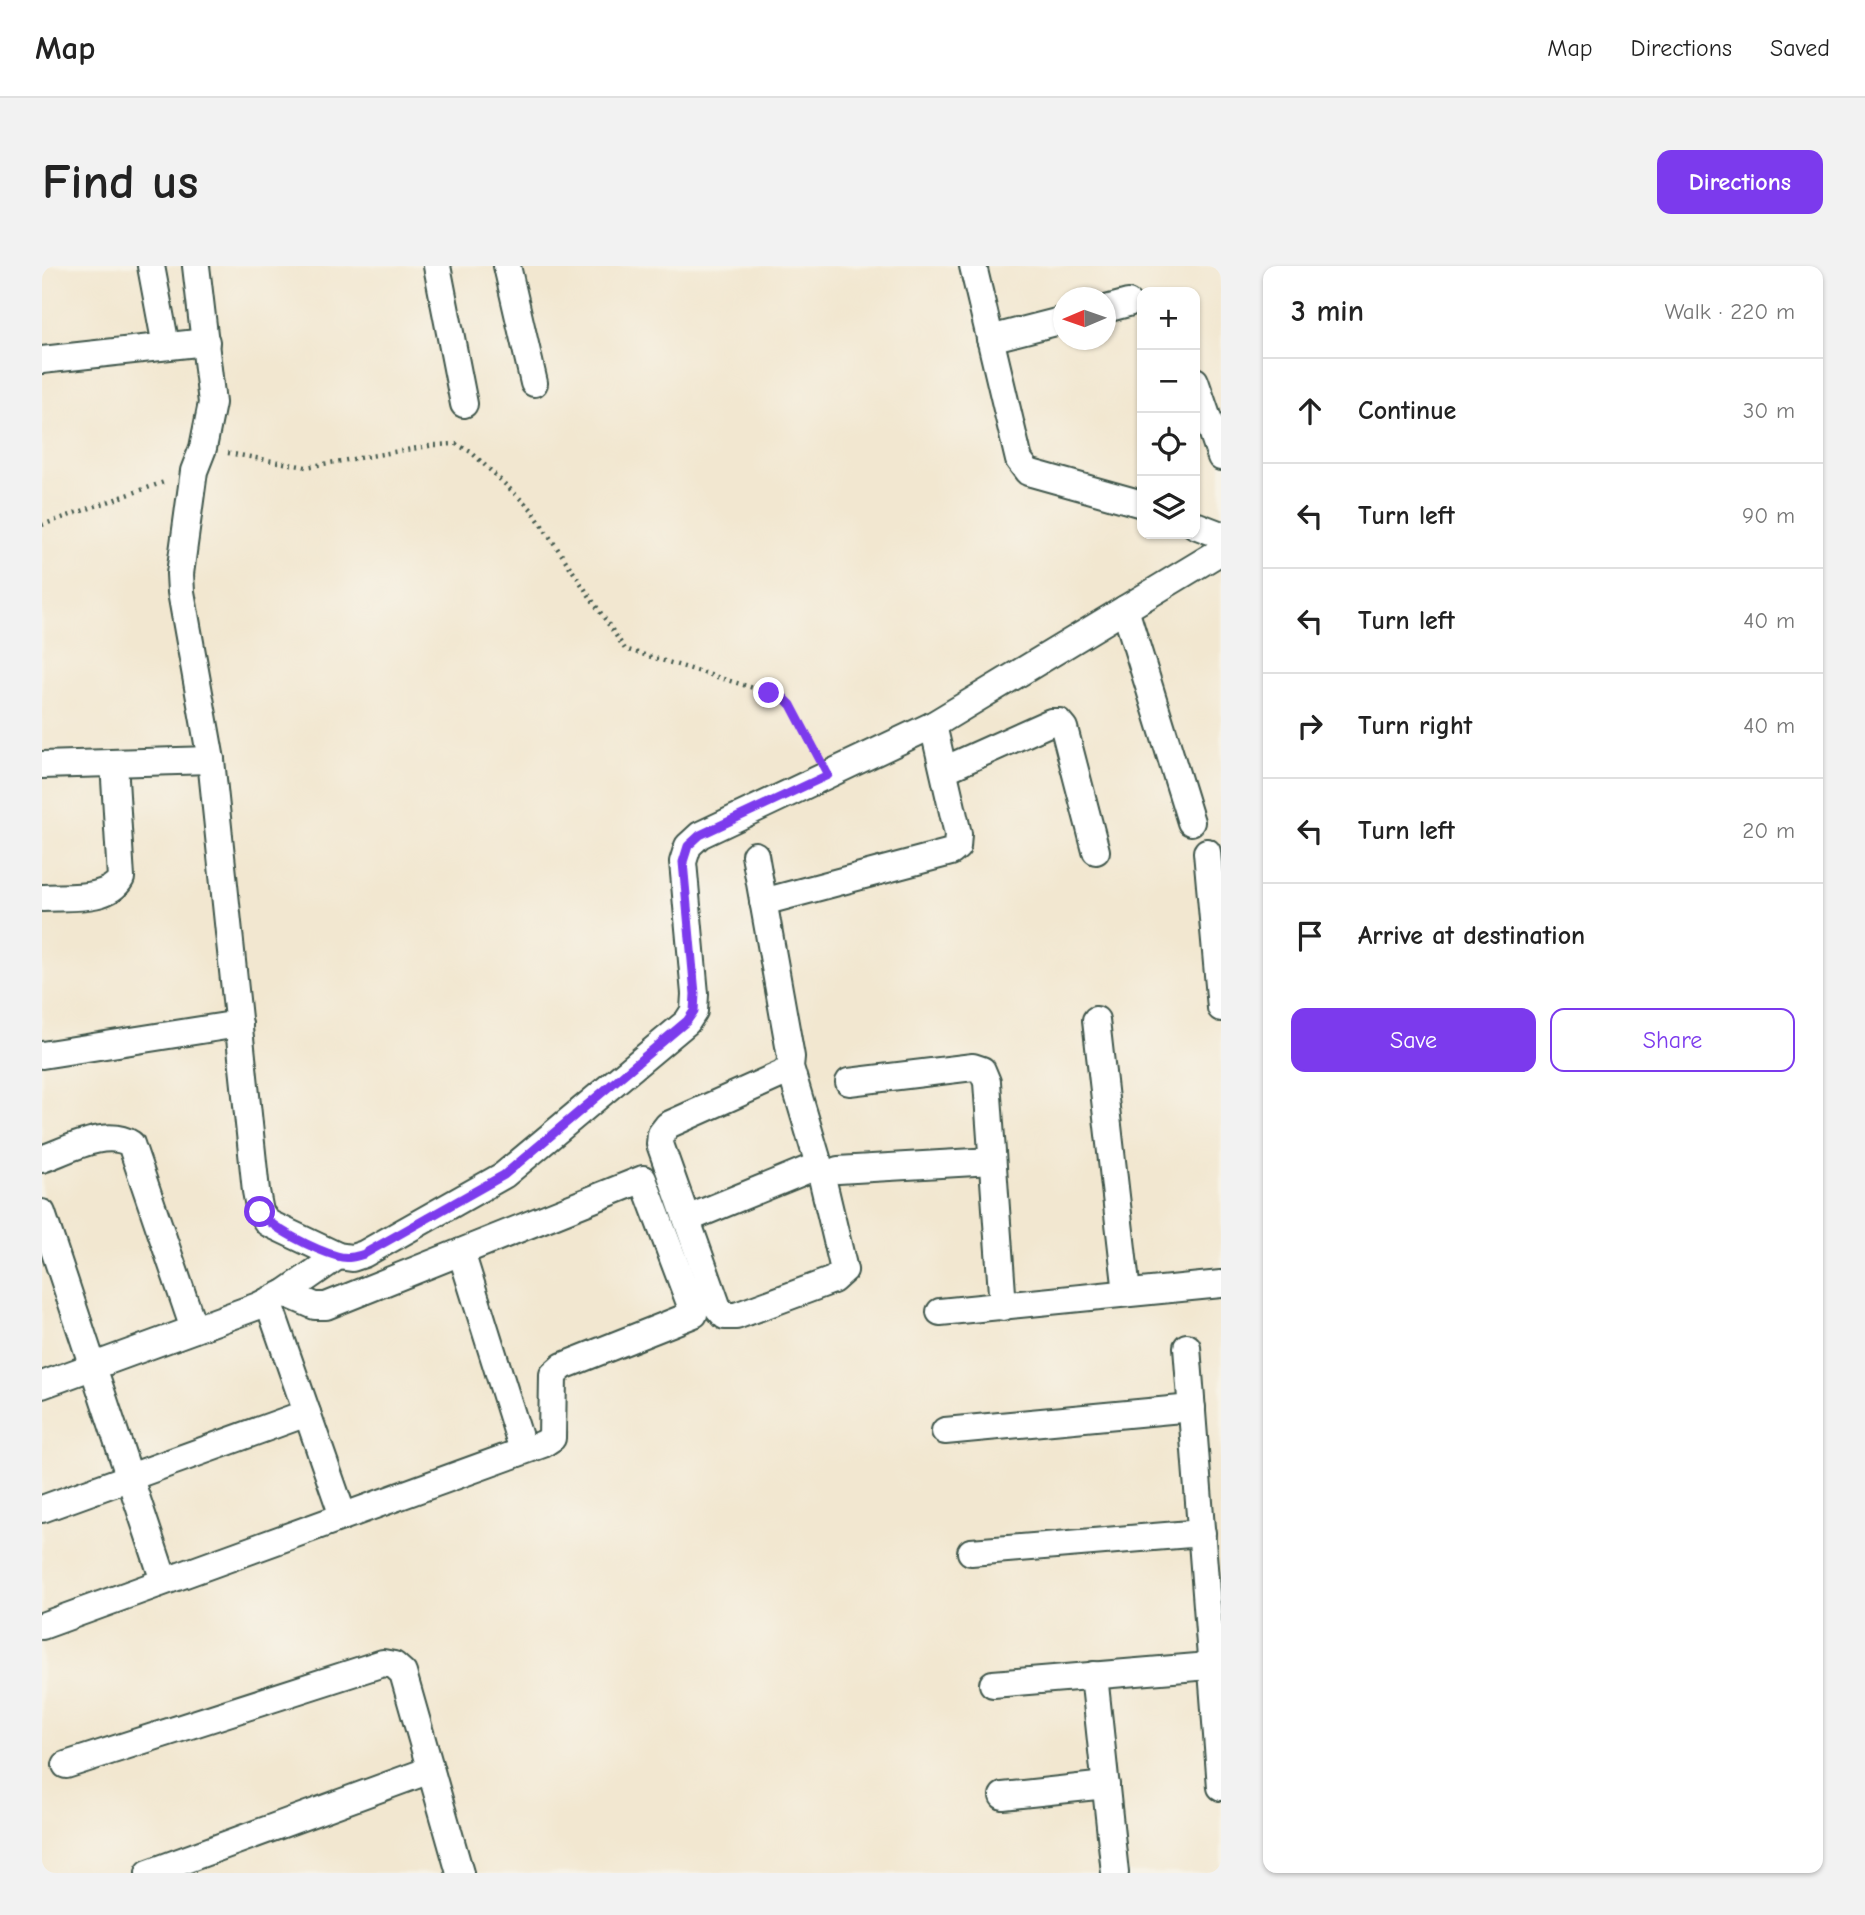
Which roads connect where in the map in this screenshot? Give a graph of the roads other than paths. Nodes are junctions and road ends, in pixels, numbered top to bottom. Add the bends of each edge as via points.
1 (150, 266) edge
2 (196, 266) edge
3 (437, 266) edge
4 (507, 266) edge
5 (974, 266) edge
6 (1053, 323) edge
7 (990, 339) junction
8 (206, 342) junction
9 (166, 346) junction
10 (42, 360) edge
11 (534, 383) dead end
12 (1200, 396) edge
13 (464, 404) dead end
14 (1221, 457) edge
15 (1137, 503) edge
16 (1200, 527) edge
17 (1221, 535) edge
18 (1221, 551) edge
19 (1125, 609) junction
20 (933, 725) junction
21 (211, 760) junction
22 (114, 763) junction
23 (42, 765) edge
24 (944, 770) junction
25 (1191, 822) dead end
26 (1096, 851) dead end
27 (1207, 852) dead end
28 (755, 855) dead end
29 (42, 898) edge
30 (763, 902) junction
31 (1221, 1008) edge
32 (1096, 1020) dead end
33 (239, 1024) junction
34 (42, 1055) edge
35 (790, 1067) junction
36 (849, 1082) dead end
37 (42, 1159) edge
38 (992, 1161) junction
39 (828, 1168) junction
40 (42, 1213) edge
41 (687, 1219) junction
42 (461, 1252) junction
43 (338, 1256) junction
44 (1221, 1284) edge
45 (1127, 1293) junction
46 (277, 1297) junction
47 (1003, 1307) junction
48 (940, 1312) dead end
49 (194, 1329) junction
50 (1187, 1347) dead end
51 (94, 1366) junction
52 (42, 1385) edge
53 (1192, 1408) junction
54 (307, 1413) junction
55 (945, 1431) dead end
56 (523, 1450) junction
57 (130, 1476) junction
58 (42, 1509) edge
59 (343, 1516) junction
60 (1202, 1533) junction
61 (971, 1552) dead end
62 (164, 1581) junction
63 (42, 1626) edge
64 (1216, 1666) edge
65 (1094, 1675) junction
66 (993, 1684) dead end
67 (66, 1765) dead end
68 (430, 1770) junction
69 (1106, 1785) junction
70 (1221, 1787) edge
71 (1003, 1796) dead end
72 (149, 1873) edge
73 (460, 1873) edge
74 (1115, 1873) edge

1 - 9 street
2 - 8 street
3 - 13 street
4 - 11 street
5 - 7 street
6 - 7 street
7 - 15 street via 1019,460 1028,472
8 - 9 street
8 - 21 street via 212,403 180,574
9 - 10 street
12 - 14 street
16 - 17 street
18 - 19 street
19 - 20 street
19 - 25 street
20 - 24 street
20 - 43 street via 700,835 688,846 683,862 695,994 694,1011 687,1021 504,1175 364,1254
21 - 22 street
21 - 33 street
22 - 23 street
22 - 29 street via 121,878 105,893
24 - 26 street via 1059,722
24 - 30 street via 958,834 951,852
27 - 31 street
28 - 30 street
30 - 35 street
32 - 45 street
33 - 34 street
33 - 43 street via 260,1212 268,1223
35 - 39 street
35 - 41 street via 668,1125 661,1134 660,1143
36 - 38 street via 973,1067 982,1070 987,1082
37 - 49 street via 103,1139 120,1137 131,1144
38 - 39 street
38 - 47 street
39 - 41 street
39 - 41 street via 843,1274 736,1316 725,1316 718,1308
40 - 51 street
42 - 46 street via 326,1306
42 - 56 street
42 - 56 street via 643,1179 694,1314 563,1366 553,1375 552,1438
43 - 46 street
44 - 45 street
45 - 47 street
46 - 49 street
46 - 54 street
47 - 48 street
49 - 51 street
50 - 53 street
51 - 52 street
51 - 57 street
53 - 55 street
53 - 60 street
54 - 57 street
54 - 59 street
56 - 59 street
57 - 58 street
57 - 62 street
59 - 62 street
60 - 61 street
60 - 64 street
62 - 63 street
64 - 65 street
64 - 70 street
65 - 66 street
65 - 69 street
67 - 68 street via 383,1663 402,1673
68 - 72 street
68 - 73 street
69 - 71 street
69 - 74 street

